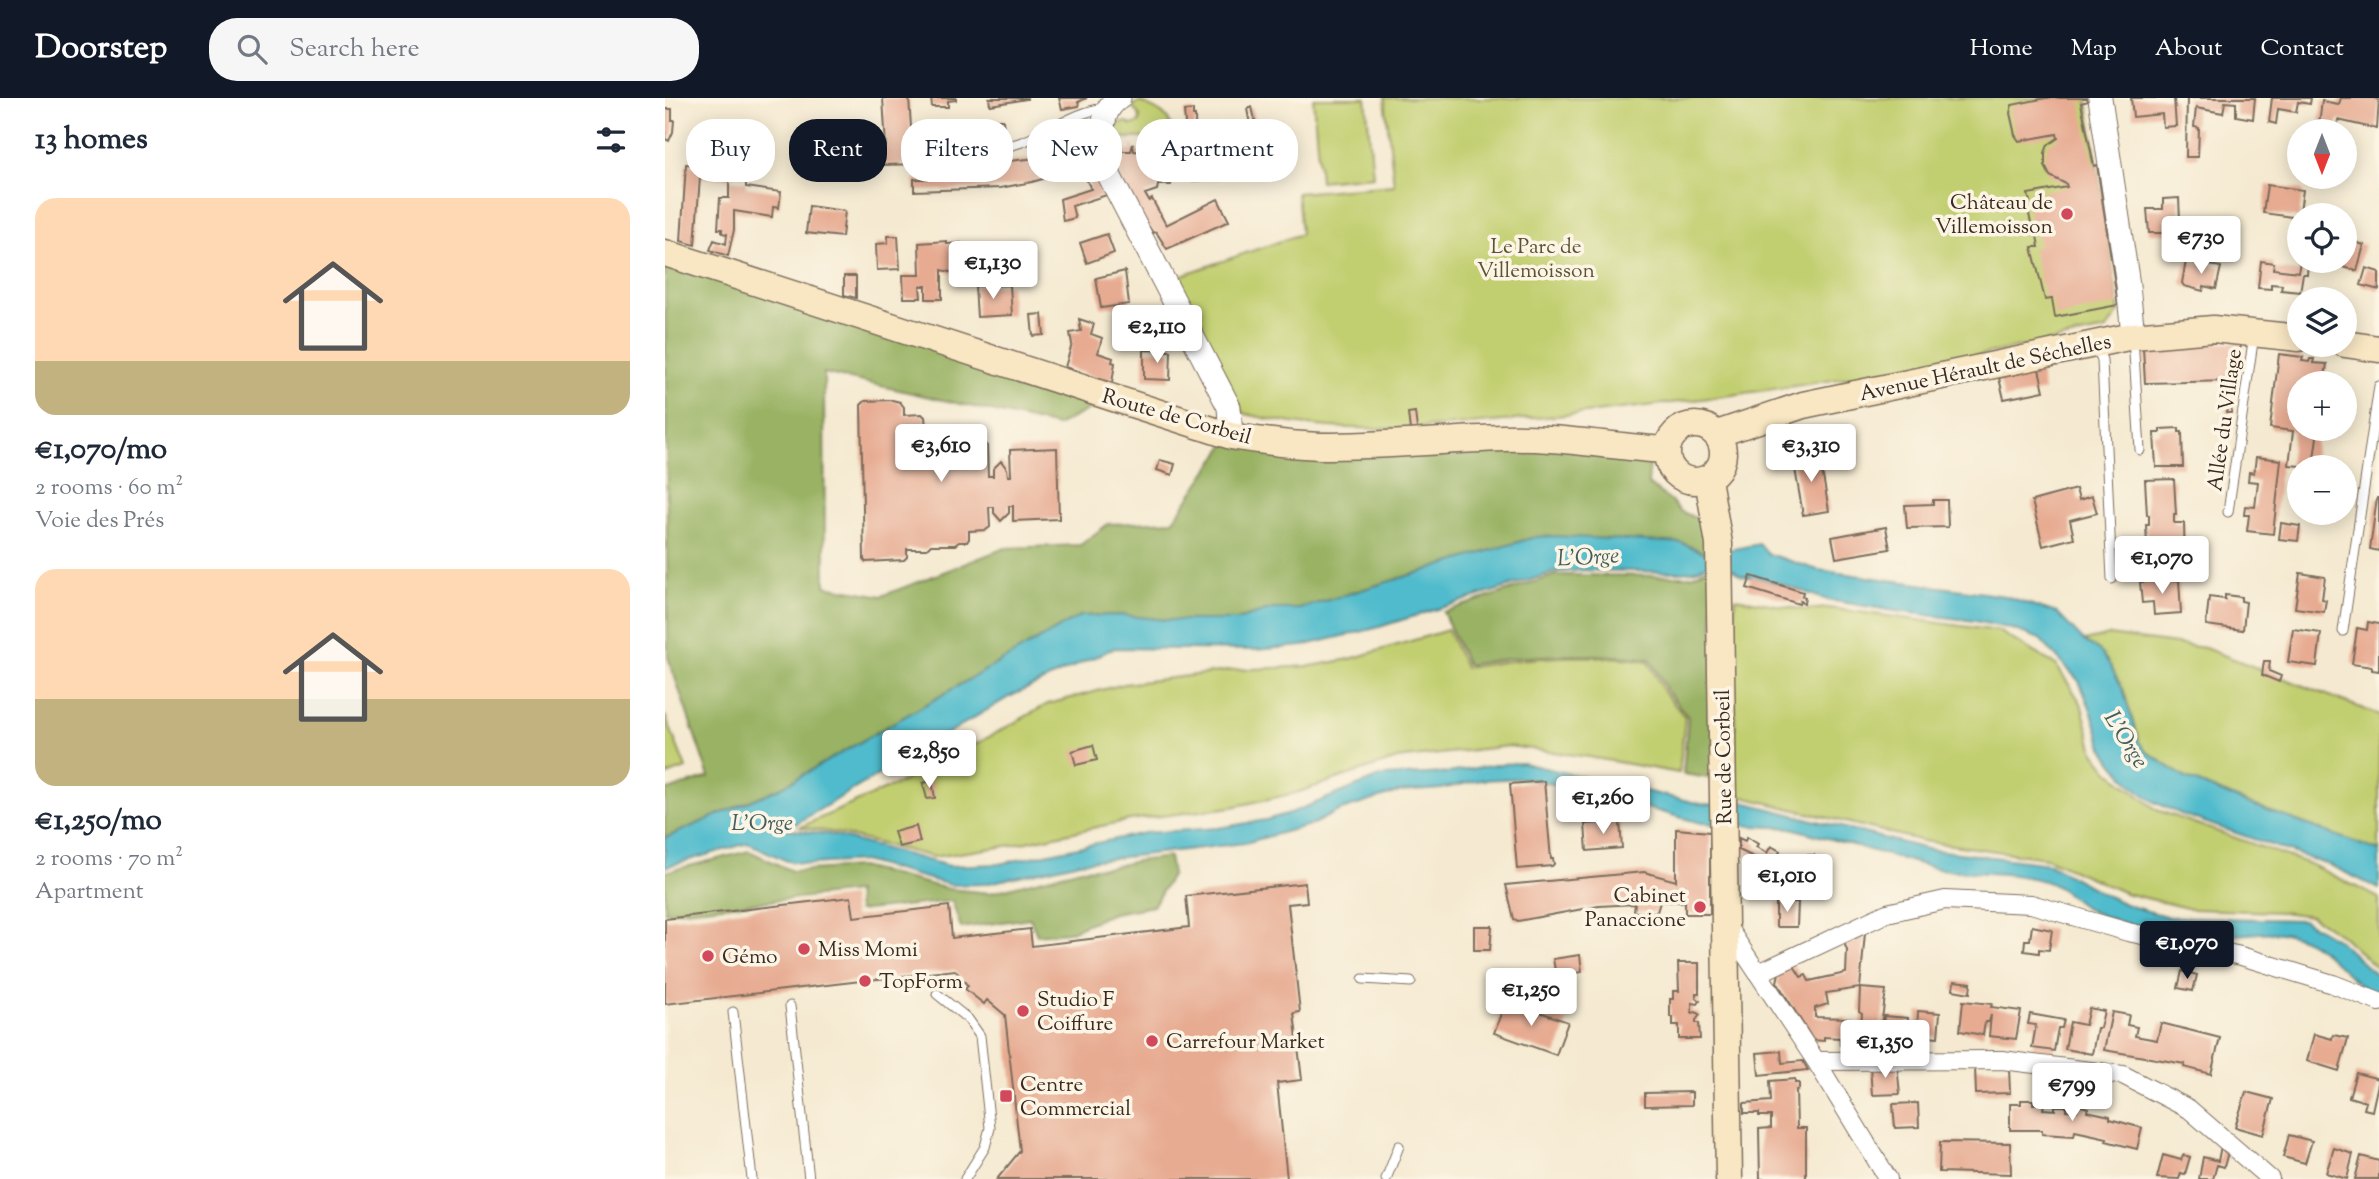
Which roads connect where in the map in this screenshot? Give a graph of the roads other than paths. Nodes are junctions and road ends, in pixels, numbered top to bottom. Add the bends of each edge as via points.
1 (2100, 98) edge
2 (1113, 103) edge
3 (1013, 144) edge
4 (665, 253) edge
5 (2254, 333) junction
6 (2133, 336) junction
7 (2287, 337) edge
8 (2095, 344) junction
9 (2357, 346) edge
10 (2379, 349) edge
11 (2379, 386) edge
12 (1717, 434) junction
13 (1231, 436) junction
14 (1667, 450) junction
15 (2140, 450) dead end
16 (1708, 479) junction
17 (2228, 512) dead end
18 (2112, 579) dead end
19 (2343, 631) dead end
20 (1725, 923) junction
21 (1759, 973) junction
22 (1363, 979) dead end
23 (1411, 982) dead end
24 (937, 994) dead end
25 (2379, 1002) edge
26 (790, 1006) dead end
27 (733, 1012) dead end
28 (1816, 1061) junction
29 (1399, 1146) dead end
30 (752, 1179) edge
31 (809, 1179) edge
32 (965, 1179) edge
33 (1386, 1179) edge
34 (1729, 1179) edge
35 (1888, 1179) edge
36 (2270, 1179) edge

1 - 6 street
2 - 3 lane
2 - 13 street via 1103,118 1110,177 1229,407
4 - 13 main road, Route de Corbeil
5 - 6 main road, Avenue Hérault de Séchelles via 2213,329
5 - 7 main road, Avenue Hérault de Séchelles
5 - 17 lane, Allée du Village
6 - 8 main road, Avenue Hérault de Séchelles
6 - 15 lane
8 - 12 main road, Avenue Hérault de Séchelles via 1804,405
8 - 18 lane via 2102,360
9 - 10 main road
11 - 19 lane
12 - 14 main road via 1703,426 1687,426 1674,435
12 - 16 main road via 1723,458
13 - 14 main road, Route de Corbeil via 1319,446 1504,438 1579,440
14 - 16 main road via 1669,464 1679,475 1693,481
16 - 20 main road, Rue de Corbeil via 1719,544
20 - 21 street
20 - 34 main road, Rue de Corbeil
21 - 25 street via 1887,913 1945,900 2031,904 2128,932 2241,956
21 - 28 street
22 - 23 lane
24 - 32 lane via 968,1019 980,1036 990,1128 985,1147
26 - 31 lane
27 - 30 lane
28 - 35 street
28 - 36 street via 2002,1060 2123,1075 2189,1109
29 - 33 lane

